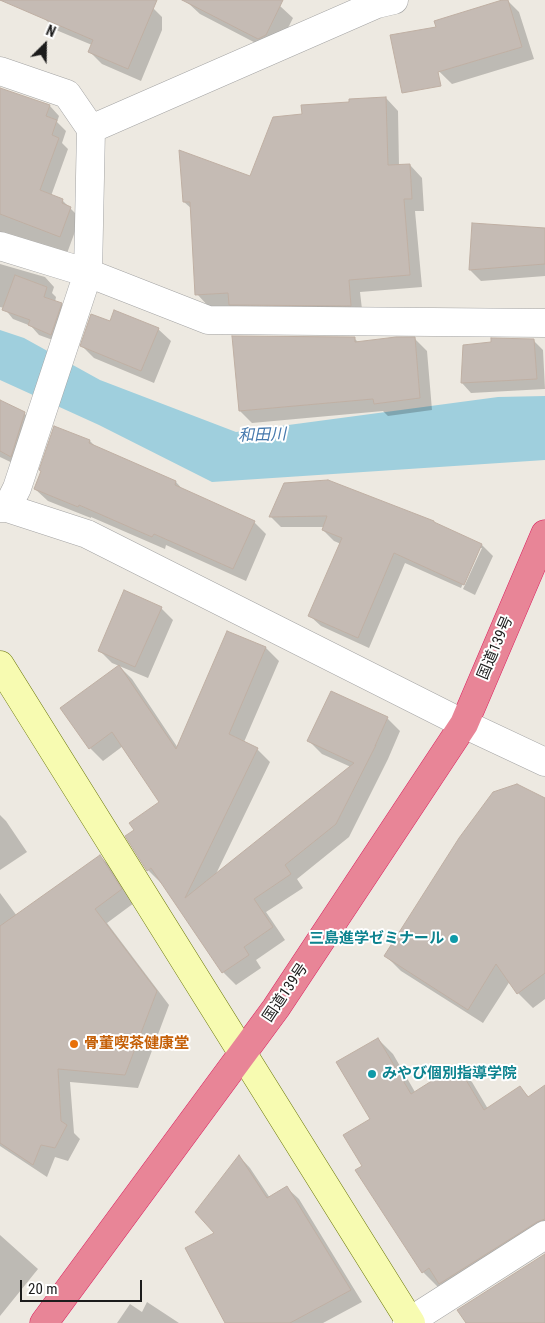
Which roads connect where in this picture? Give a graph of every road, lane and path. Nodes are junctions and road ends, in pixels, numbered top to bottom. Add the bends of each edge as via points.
1 (394, 0) edge
2 (0, 71) edge
3 (91, 129) junction
4 (0, 246) edge
5 (88, 273) junction
6 (545, 323) edge
7 (4, 508) edge
8 (545, 534) edge
9 (0, 665) edge
10 (464, 724) junction
11 (545, 762) edge
12 (242, 1054) junction
13 (545, 1235) edge
14 (409, 1322) edge
15 (44, 1323) edge

1 - 3 street via 377,4
2 - 3 street via 67,94
3 - 5 street
4 - 5 street
5 - 6 street via 208,320
5 - 7 street via 17,488
7 - 10 street via 87,534
8 - 10 highway, 国道139号
9 - 12 street
10 - 11 street
10 - 12 highway, 国道139号 via 276,1008
12 - 14 street
12 - 15 highway, 国道139号
13 - 14 street

